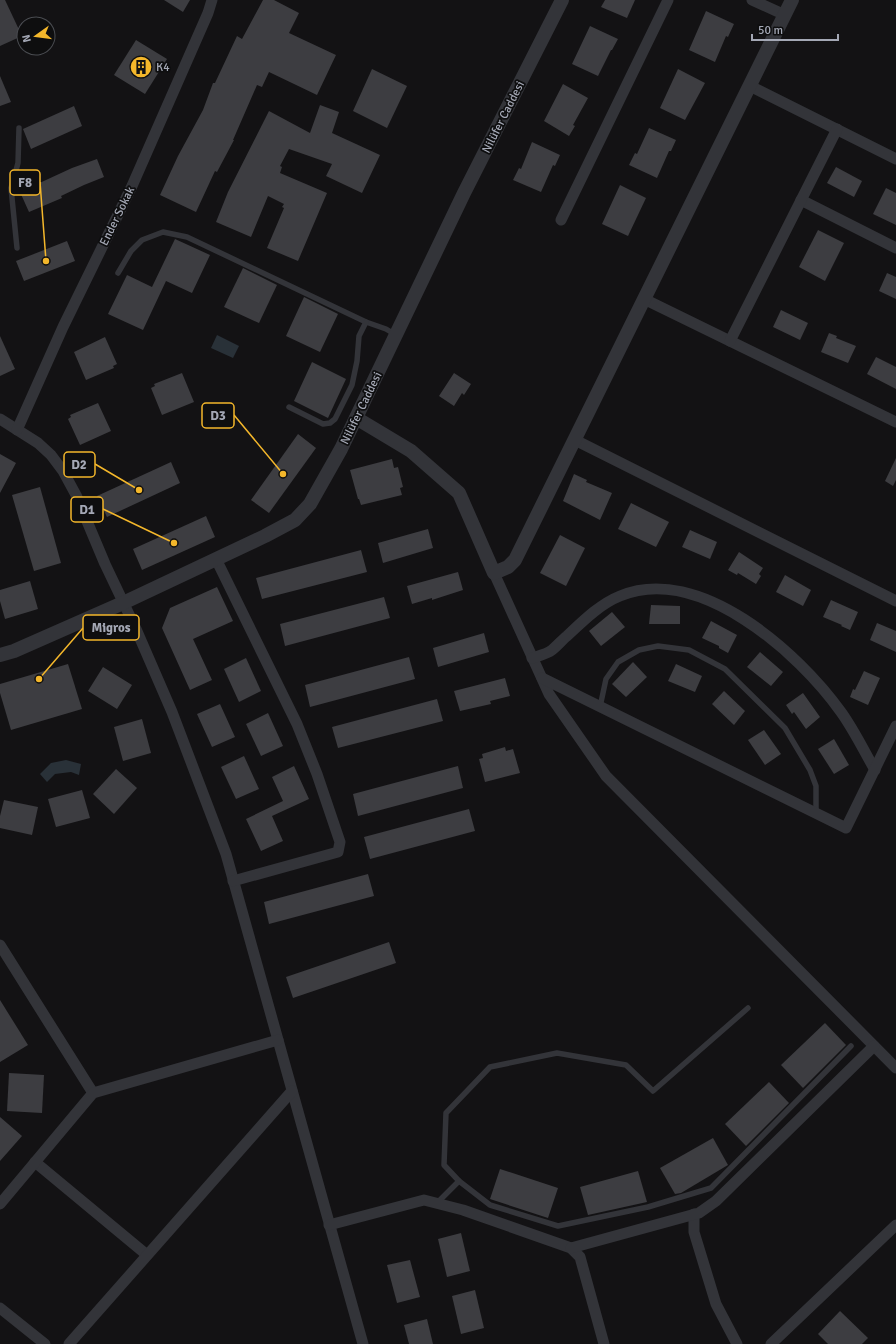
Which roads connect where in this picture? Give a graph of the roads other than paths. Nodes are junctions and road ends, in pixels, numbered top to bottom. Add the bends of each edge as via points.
1 (212, 0) edge
2 (562, 0) edge
3 (668, 0) edge
4 (752, 0) edge
5 (792, 0) edge
6 (785, 15) junction
7 (750, 86) junction
8 (19, 128) dead end
9 (836, 129) junction
10 (896, 159) edge
11 (801, 200) junction
12 (562, 220) dead end
13 (17, 248) dead end
14 (896, 248) edge
15 (118, 273) dead end
16 (644, 299) junction
17 (366, 322) junction
18 (396, 335) junction
19 (730, 341) junction
20 (289, 407) dead end
21 (356, 418) junction
22 (0, 419) edge
23 (896, 422) edge
24 (17, 430) junction
25 (575, 440) junction
26 (216, 559) junction
27 (494, 573) junction
28 (896, 601) edge
29 (123, 603) junction
30 (0, 655) edge
31 (532, 658) junction
32 (542, 678) junction
33 (600, 707) junction
34 (896, 726) edge
35 (875, 770) junction
36 (816, 814) junction
37 (233, 881) junction
38 (0, 945) edge
39 (748, 1008) dead end
40 (278, 1040) junction
41 (851, 1046) dead end
42 (874, 1046) junction
43 (896, 1068) edge
44 (292, 1091) junction
45 (93, 1093) junction
46 (35, 1162) junction
47 (459, 1181) junction
48 (0, 1204) edge
49 (437, 1204) junction
50 (694, 1214) junction
51 (330, 1225) junction
52 (896, 1225) edge
53 (571, 1248) junction
54 (147, 1255) junction
55 (0, 1308) edge
56 (44, 1344) edge
57 (69, 1344) edge
58 (363, 1344) edge
59 (604, 1344) edge
60 (737, 1344) edge
61 (771, 1344) edge

1 - 24 street, Ender Sokak via 132,186 63,327
2 - 18 street, Nilüfer Caddesi via 464,193
3 - 12 street
4 - 6 street
5 - 6 street
6 - 7 street
7 - 9 street
7 - 16 street
8 - 13 lane via 18,163 11,188
9 - 10 street
9 - 11 street
11 - 14 street
11 - 19 street
15 - 17 lane via 130,251 142,240 163,232 187,237
16 - 19 street
16 - 25 street
17 - 18 lane
17 - 20 lane via 359,336 352,385 335,419 322,424
18 - 21 street, Nilüfer Caddesi
19 - 23 street
21 - 26 street, Nilüfer Caddesi via 310,504 294,520
21 - 27 street via 411,451 459,493
22 - 24 street
24 - 29 street via 38,443 63,471
25 - 27 street via 515,560 508,567
25 - 28 street
26 - 29 street, Nilüfer Caddesi
26 - 37 street via 297,724 340,842 338,852
27 - 31 street
29 - 30 street, Nilüfer Caddesi
29 - 37 street via 174,718 226,854
31 - 32 street
31 - 35 street via 551,650 592,613 620,596 651,588 685,592 726,608 774,640 814,679 842,712
32 - 33 street
32 - 42 street via 549,694 606,776
33 - 36 street
33 - 36 lane via 606,679 618,662 639,650 658,646 689,650 725,669 785,728 810,770 816,786
34 - 35 street
35 - 36 street via 846,828
37 - 40 street
38 - 45 street
39 - 47 lane via 653,1091 626,1065 557,1054 490,1067 446,1114 444,1165
40 - 44 street
40 - 45 street
41 - 47 lane via 711,1188 648,1207 558,1226 490,1205
42 - 43 street
42 - 50 street via 716,1201
44 - 51 street
44 - 54 street
45 - 46 street
46 - 48 street
46 - 54 street
47 - 49 lane
49 - 51 street via 424,1200
49 - 53 street via 463,1210
50 - 53 street
50 - 60 street via 694,1232 716,1304
51 - 58 street
52 - 61 street
53 - 59 street via 580,1257
54 - 57 street
55 - 56 street

